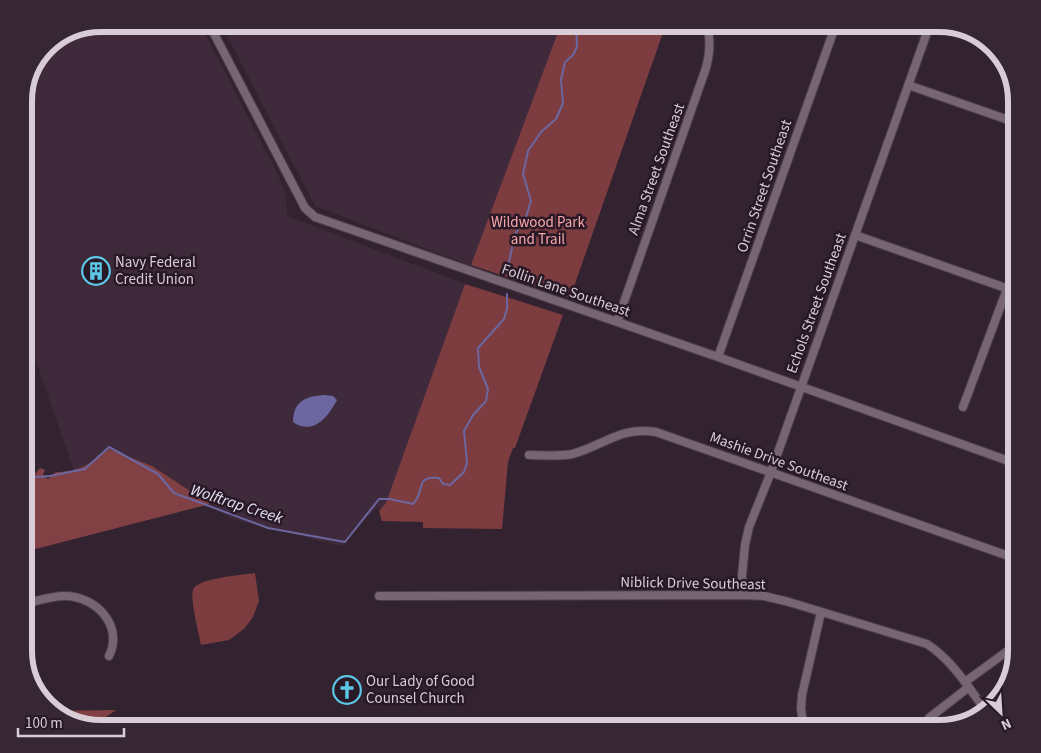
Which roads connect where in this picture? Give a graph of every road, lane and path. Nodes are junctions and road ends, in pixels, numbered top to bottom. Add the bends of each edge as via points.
1 (213, 32) edge
2 (709, 32) edge
3 (833, 32) edge
4 (927, 32) edge
5 (908, 85) junction
6 (1008, 120) edge
7 (855, 235) junction
8 (1007, 289) joint
9 (617, 322) junction
10 (718, 357) junction
11 (800, 386) junction
12 (963, 407) dead end
13 (529, 454) dead end
14 (1008, 461) edge
15 (771, 472) junction
16 (1008, 556) edge
17 (743, 595) junction
18 (379, 596) dead end
19 (33, 601) edge
20 (821, 612) junction
21 (1008, 651) edge
22 (109, 656) dead end
23 (967, 684) junction
24 (976, 697) edge
25 (929, 718) dead end
26 (803, 720) edge

1 - 9 street, Follin Lane Southeast via 305,208 314,217
2 - 9 street, Alma Street Southeast via 706,68
3 - 10 street, Orrin Street Southeast
4 - 5 street, Echols Street Southeast
5 - 6 street
5 - 7 street, Echols Street Southeast
7 - 8 street
7 - 11 street, Echols Street Southeast
8 - 12 street
9 - 10 street, Follin Lane Southeast
10 - 11 street, Follin Lane Southeast
11 - 14 street, Follin Lane Southeast
11 - 15 street, Echols Street Southeast
13 - 15 street, Mashie Drive Southeast via 570,454 624,432 644,430
15 - 16 street, Mashie Drive Southeast
15 - 17 street, Echols Street Southeast via 745,544
17 - 18 street, Niblick Drive Southeast
17 - 20 street, Niblick Drive Southeast via 764,596
19 - 22 street via 74,596 90,603 111,626 114,642
20 - 23 street, Niblick Drive Southeast via 927,644 946,658
20 - 26 street via 802,695
21 - 23 street
23 - 24 street, Niblick Drive Southeast
23 - 25 street

